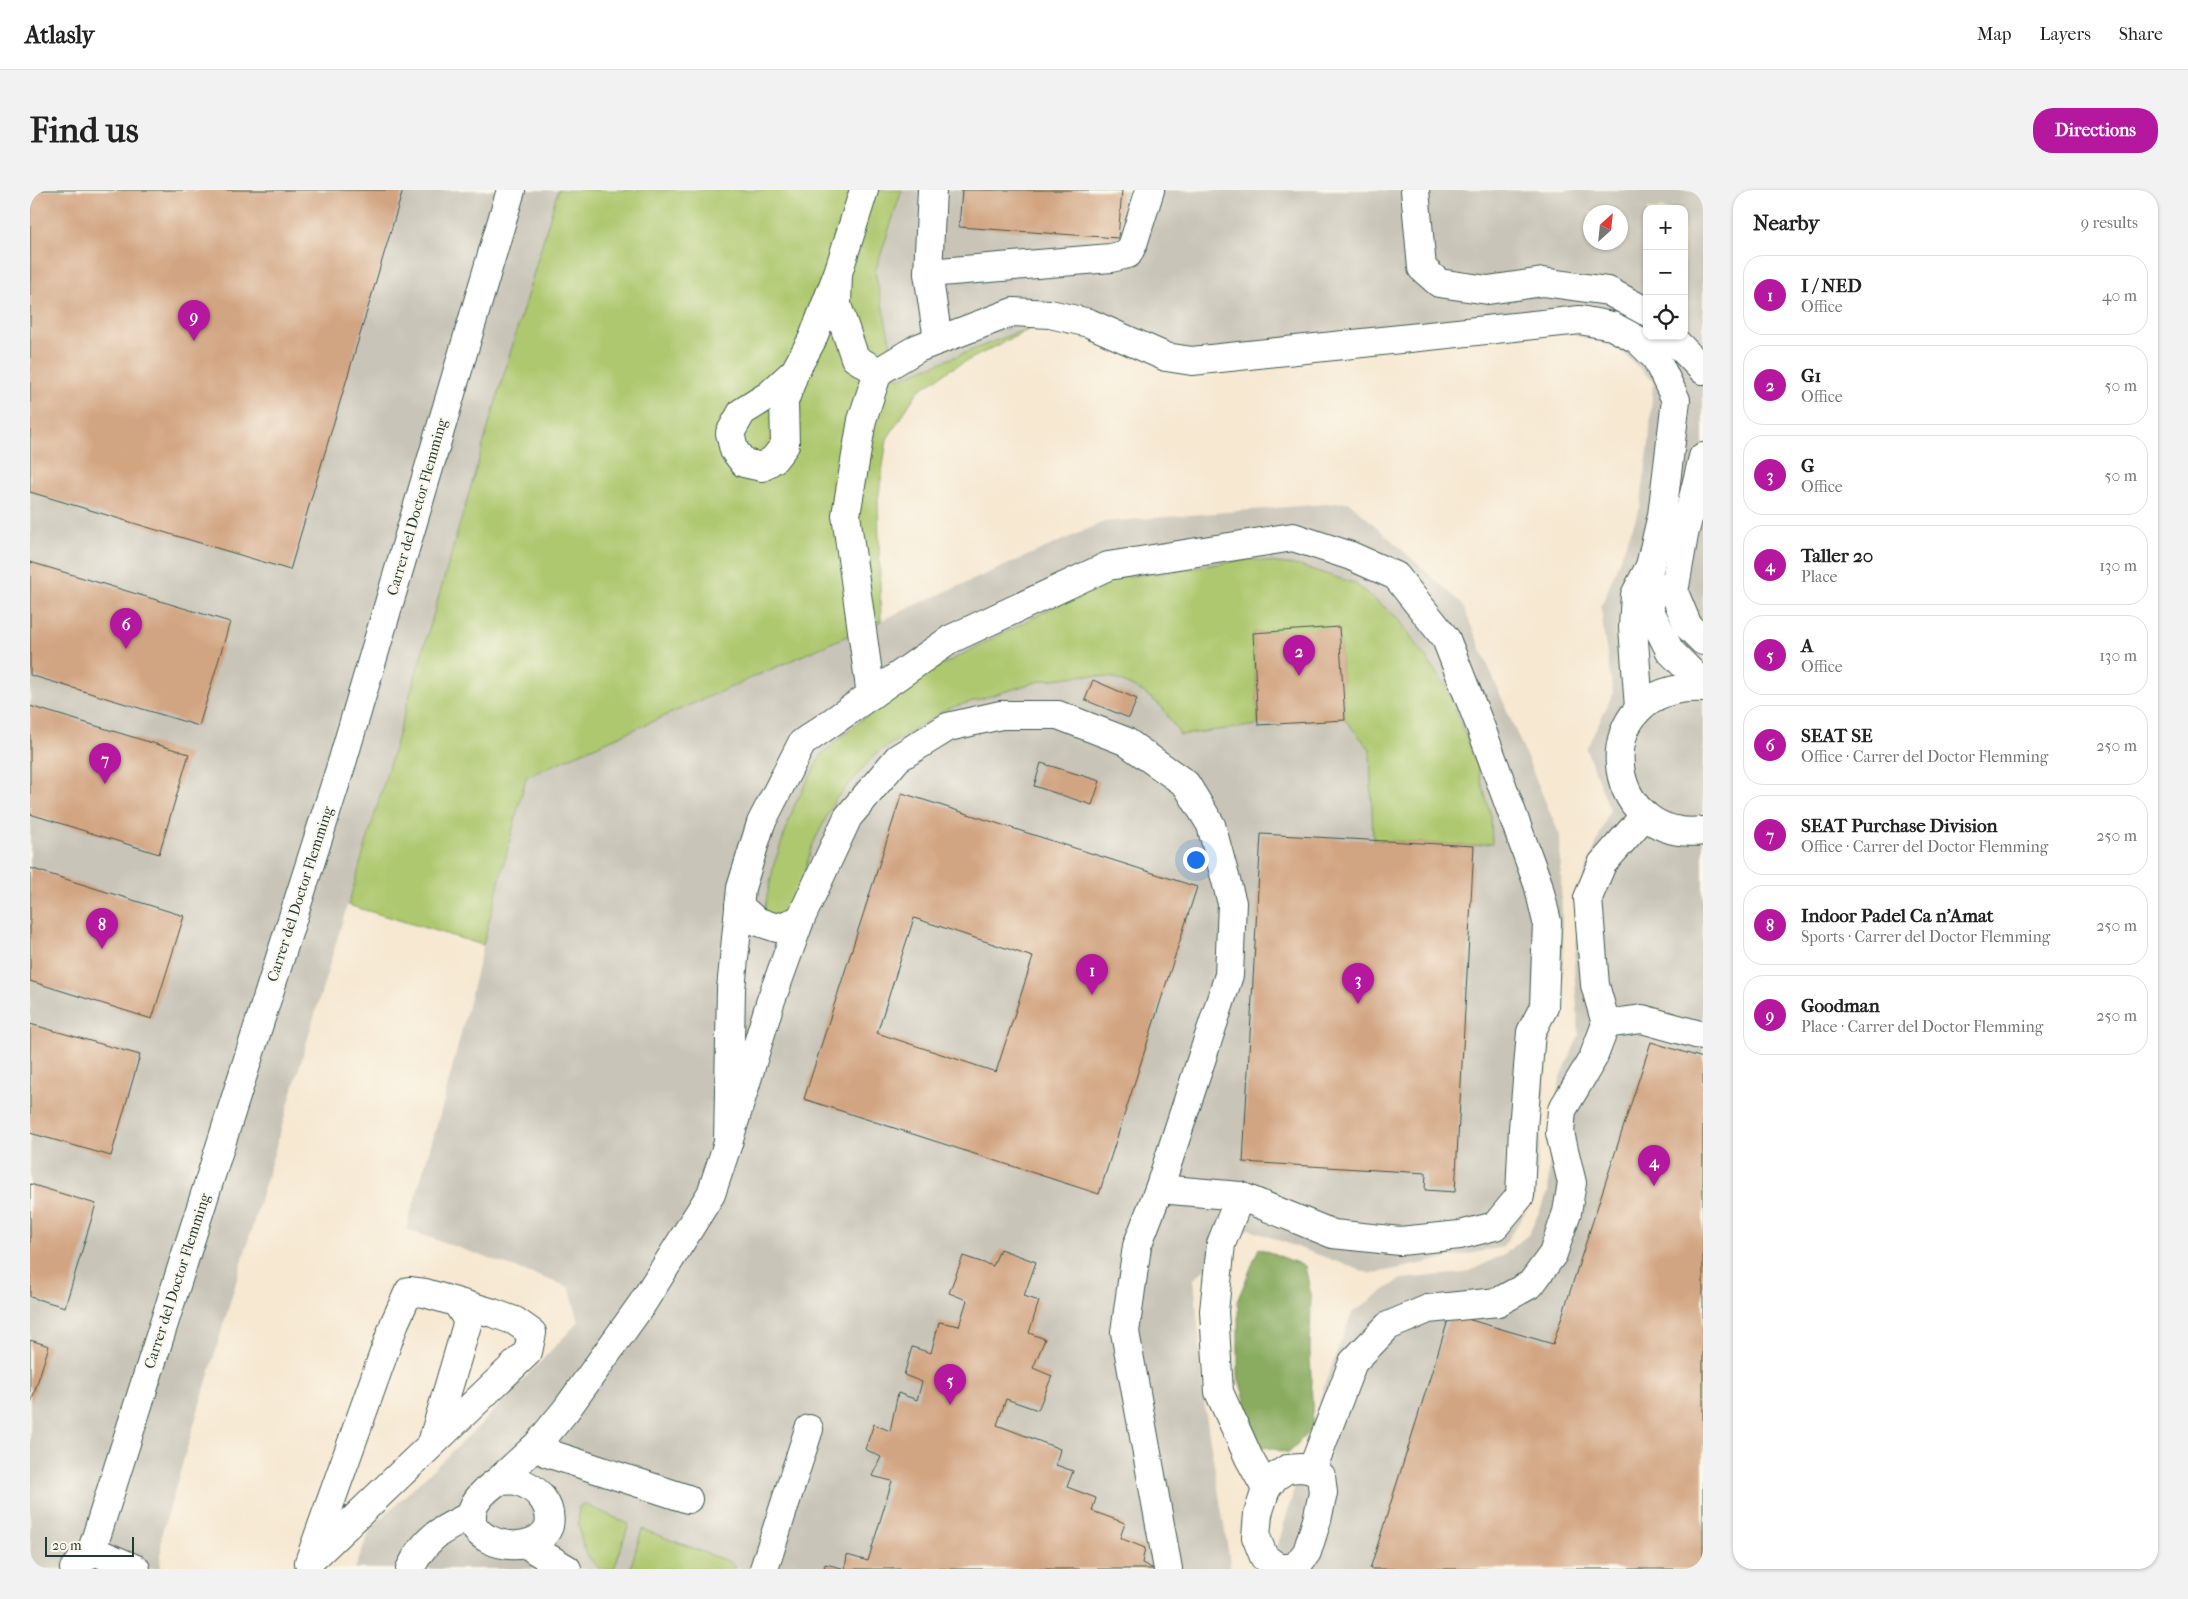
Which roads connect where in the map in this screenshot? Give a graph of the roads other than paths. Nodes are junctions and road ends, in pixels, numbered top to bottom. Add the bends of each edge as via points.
1 (510, 190) edge
2 (864, 190) edge
3 (932, 190) edge
4 (1150, 190) edge
5 (1415, 190) edge
6 (838, 273) junction
7 (928, 273) junction
8 (1643, 310) edge
9 (938, 340) junction
10 (1674, 340) edge
11 (1703, 370) edge
12 (795, 372) dead end
13 (878, 372) junction
14 (1703, 380) edge
15 (1676, 400) junction
16 (1703, 457) edge
17 (1650, 566) junction
18 (1703, 641) edge
19 (1703, 686) edge
20 (871, 695) junction
21 (1640, 708) junction
22 (1644, 815) junction
23 (1698, 836) edge
24 (739, 906) junction
25 (800, 920) junction
26 (1606, 1024) junction
27 (1703, 1036) edge
28 (728, 1143) junction
29 (1159, 1189) junction
30 (1240, 1196) junction
31 (457, 1303) junction
32 (566, 1410) junction
33 (808, 1429) dead end
34 (432, 1444) junction
35 (547, 1453) junction
36 (1312, 1470) junction
37 (498, 1481) junction
38 (1266, 1489) junction
39 (542, 1496) junction
40 (688, 1499) dead end
41 (472, 1515) junction
42 (531, 1558) edge
43 (83, 1559) edge
44 (136, 1569) edge
45 (410, 1569) edge
46 (567, 1569) edge
47 (764, 1569) edge
48 (1168, 1569) edge
49 (1294, 1569) edge

1 - 43 street, Carrer del Doctor Flemming via 340,766
2 - 6 street
3 - 7 street
4 - 7 street via 1128,254
5 - 8 street via 1422,268 1439,283 1488,290 1543,282 1608,291
6 - 12 street via 812,340
6 - 13 street via 837,305 855,358
7 - 9 street
9 - 13 street
9 - 15 street via 1013,312 1050,314 1089,323 1166,357 1192,361 1580,320 1612,326 1638,340 1656,358
10 - 11 street
13 - 20 street via 862,420 846,515
14 - 15 street
15 - 17 street via 1662,515
16 - 18 street via 1674,592 1688,626
17 - 19 street via 1650,611 1670,651
17 - 21 street via 1635,594 1634,603
19 - 21 street via 1682,687 1659,694
20 - 24 street via 802,742 762,822 741,888
20 - 30 street via 951,639 1108,566 1292,537 1351,556 1396,576 1446,639 1538,884 1547,922 1544,1007 1531,1032 1520,1196 1495,1226 1460,1235 1400,1241 1333,1234
21 - 22 street via 1626,727 1619,750 1620,774 1629,797
22 - 23 street via 1666,828
22 - 26 street via 1602,864 1588,898 1594,985
24 - 25 street via 756,921 778,928
24 - 28 street via 731,989
25 - 28 street via 770,1002
25 - 29 street via 848,817 898,758 948,727 1001,715 1058,715 1126,741 1186,784 1210,825 1232,904 1229,975
26 - 27 street via 1642,1019
26 - 36 street via 1593,1058 1562,1110 1560,1134 1572,1183 1567,1212 1553,1254 1531,1284 1498,1302 1428,1309 1388,1326 1353,1362
28 - 32 street via 711,1194 642,1304
29 - 30 street
29 - 48 street via 1137,1246 1124,1332
30 - 38 street via 1221,1244 1214,1311 1219,1392
31 - 34 street via 468,1321
31 - 34 street via 516,1321 532,1333 528,1352
31 - 34 street via 409,1291 309,1562
32 - 35 street
32 - 37 street via 536,1445
33 - 47 street
35 - 39 street
35 - 40 street
36 - 38 street via 1287,1469
36 - 49 street via 1321,1476 1323,1493 1307,1552
37 - 39 street via 516,1481
37 - 41 street via 477,1500
38 - 49 street via 1258,1514 1256,1537 1264,1557 1279,1568
39 - 42 street via 550,1512 549,1525 545,1539
41 - 42 street via 472,1529 485,1558
41 - 45 street via 438,1532 419,1551
42 - 46 street
43 - 44 street, Carrer del Doctor Flemming

